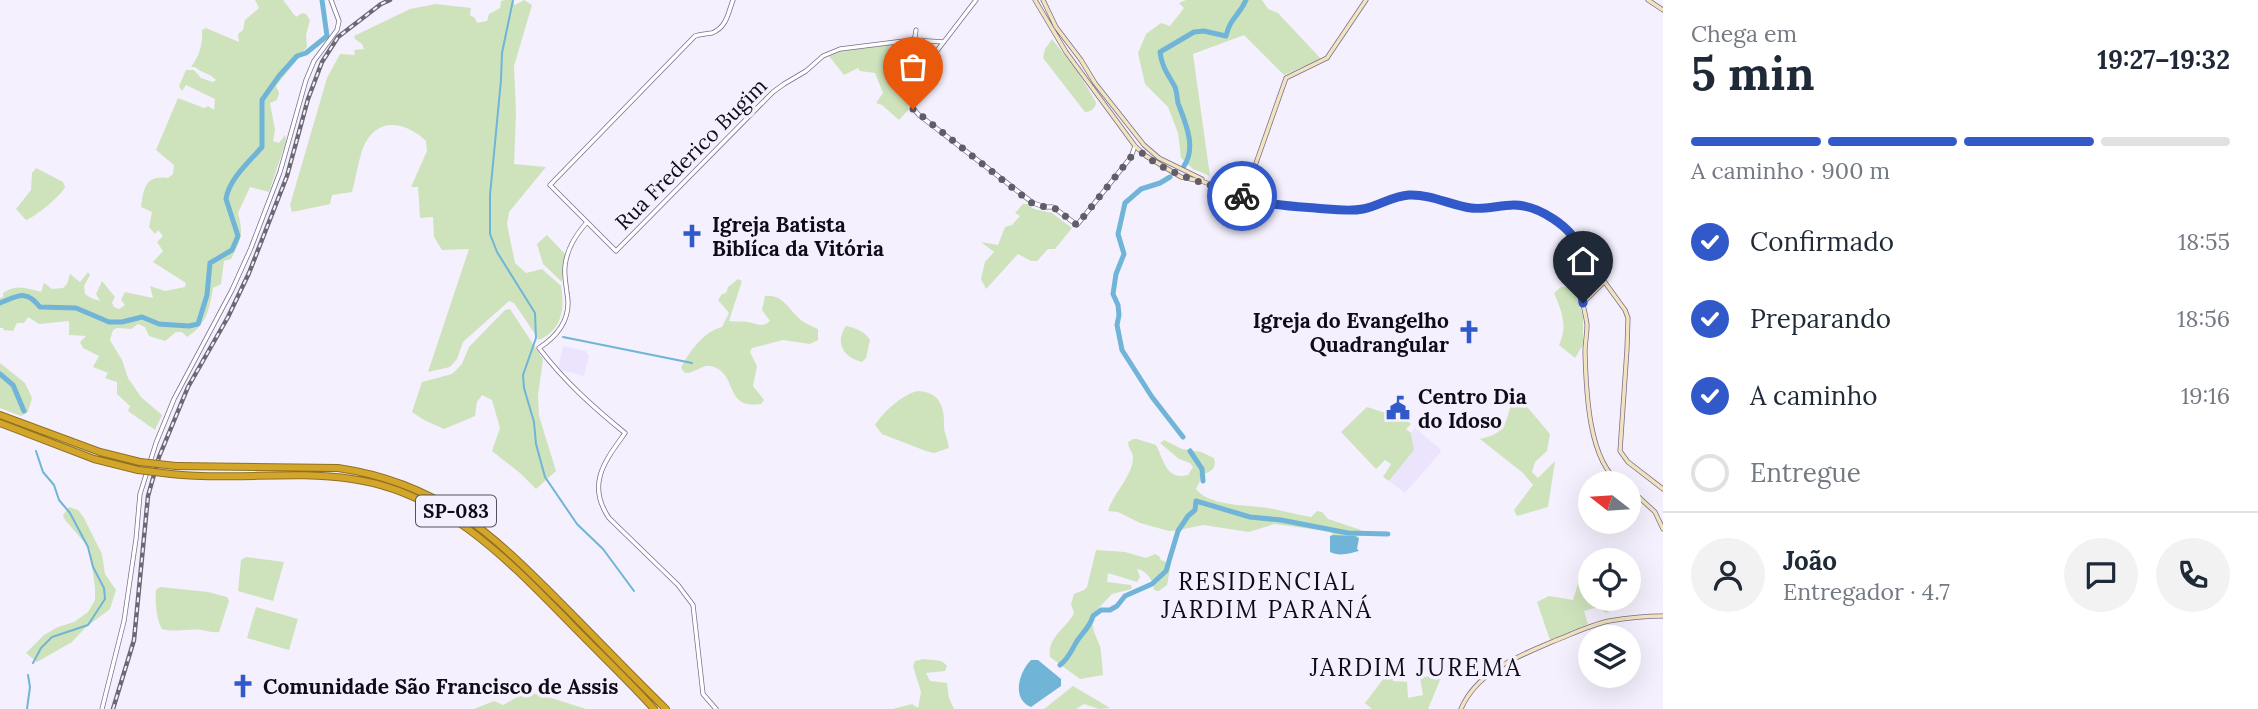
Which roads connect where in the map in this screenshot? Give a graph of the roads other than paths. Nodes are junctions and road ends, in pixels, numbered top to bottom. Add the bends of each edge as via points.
1 (331, 0) edge
2 (733, 0) edge
3 (976, 0) edge
4 (1035, 0) edge
5 (1043, 0) edge
6 (1366, 0) edge
7 (1648, 0) edge
8 (1663, 10) edge
9 (916, 30) dead end
10 (912, 40) junction
11 (922, 40) junction
12 (932, 42) junction
13 (944, 42) junction
14 (927, 49) junction
15 (936, 52) junction
16 (931, 60) junction
17 (1144, 145) junction
18 (1135, 146) junction
19 (1142, 153) junction
20 (1131, 157) junction
21 (1185, 171) junction
22 (1181, 177) junction
23 (1210, 184) junction
24 (1244, 197) junction
25 (587, 222) junction
26 (1580, 247) junction
27 (1584, 265) junction
28 (1598, 290) junction
29 (1612, 290) junction
30 (1583, 303) junction
31 (0, 415) edge
32 (0, 423) edge
33 (1607, 471) edge
34 (1663, 489) edge
35 (1642, 500) edge
36 (1663, 529) edge
37 (1663, 615) edge
38 (102, 709) edge
39 (654, 709) edge
40 (666, 709) edge
41 (716, 709) edge
42 (1461, 709) edge

1 - 38 street via 339,22 337,30 306,80 280,172 251,248 156,443 140,494 124,621
2 - 25 street via 722,26 695,36 550,185
3 - 13 street
4 - 18 main road via 1066,52
5 - 17 main road via 1094,83
6 - 24 main road via 1327,58 1286,78
7 - 8 main road
9 - 10 street
10 - 11 street
10 - 25 street, Rua Frederico Bugim via 840,49 784,83 616,251
11 - 12 street
11 - 14 street
12 - 13 street
12 - 14 street
12 - 15 street via 937,45
13 - 15 street
14 - 15 street
14 - 16 street
15 - 16 street
16 - 20 street via 910,89 913,109 1033,204 1053,207 1077,225
17 - 18 main road
17 - 21 main road
18 - 19 main road
18 - 20 street
19 - 20 street
19 - 22 main road
21 - 22 main road
21 - 23 main road
22 - 23 main road
23 - 24 main road
24 - 26 main road via 1277,206 1346,210 1365,209 1406,195 1470,208 1524,206 1555,220
25 - 41 street via 567,256 564,324 539,348 592,407 625,433 603,464 598,485 602,507 693,605 703,694
26 - 27 main road
26 - 29 main road
27 - 28 main road via 1602,280
27 - 30 main road
28 - 29 main road
28 - 30 main road
29 - 34 main road via 1628,318 1620,451
30 - 33 main road via 1587,389 1595,437
31 - 40 highway, SP-083, bridge via 140,462 338,468 389,479 436,499 502,545
32 - 39 highway, SP-083, bridge via 138,470 331,476 375,484 424,502 500,553
35 - 36 main road
37 - 42 main road via 1598,624 1514,658 1479,683

